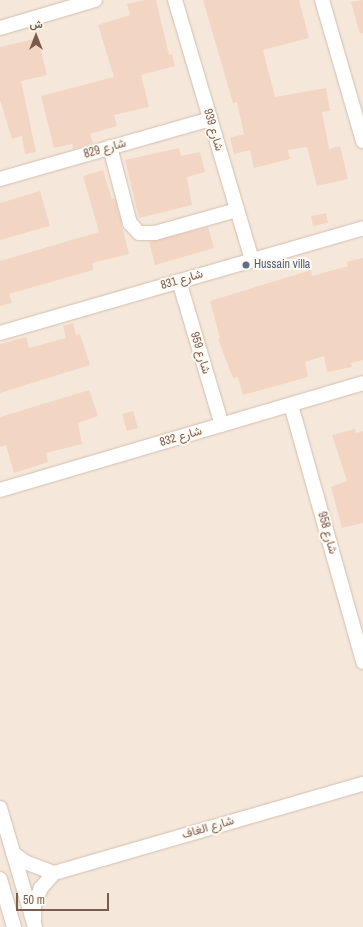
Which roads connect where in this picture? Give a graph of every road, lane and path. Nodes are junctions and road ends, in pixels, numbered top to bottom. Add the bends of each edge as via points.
1 (95, 0) edge
2 (175, 0) edge
3 (322, 0) edge
4 (0, 28) edge
5 (210, 119) junction
6 (363, 141) edge
7 (110, 148) junction
8 (0, 179) edge
9 (236, 210) junction
10 (363, 228) edge
11 (252, 260) junction
12 (179, 281) junction
13 (0, 333) edge
14 (363, 383) edge
15 (291, 405) junction
16 (222, 425) junction
17 (0, 490) edge
18 (363, 662) edge
19 (363, 784) edge
20 (0, 808) edge
21 (13, 853) junction
22 (54, 872) junction
23 (0, 879) edge
24 (34, 926) edge
25 (14, 927) edge

1 - 4 street
2 - 5 street, شارع 939
3 - 6 street
5 - 7 street, شارع 829
5 - 9 street, شارع 939
7 - 8 street, شارع 829
7 - 9 street via 130,223 139,233 155,233
9 - 11 street, شارع 939
10 - 11 street, شارع 831
11 - 12 street, شارع 831
12 - 13 street, شارع 831
12 - 16 street, شارع 959
14 - 15 street, شارع 832
15 - 16 street, شارع 832
15 - 18 street, شارع 958
16 - 17 street, شارع 832
19 - 22 street, شارع الغاف
20 - 21 street
21 - 22 street via 32,866
21 - 24 street
22 - 24 street via 41,888 34,906
23 - 25 street

